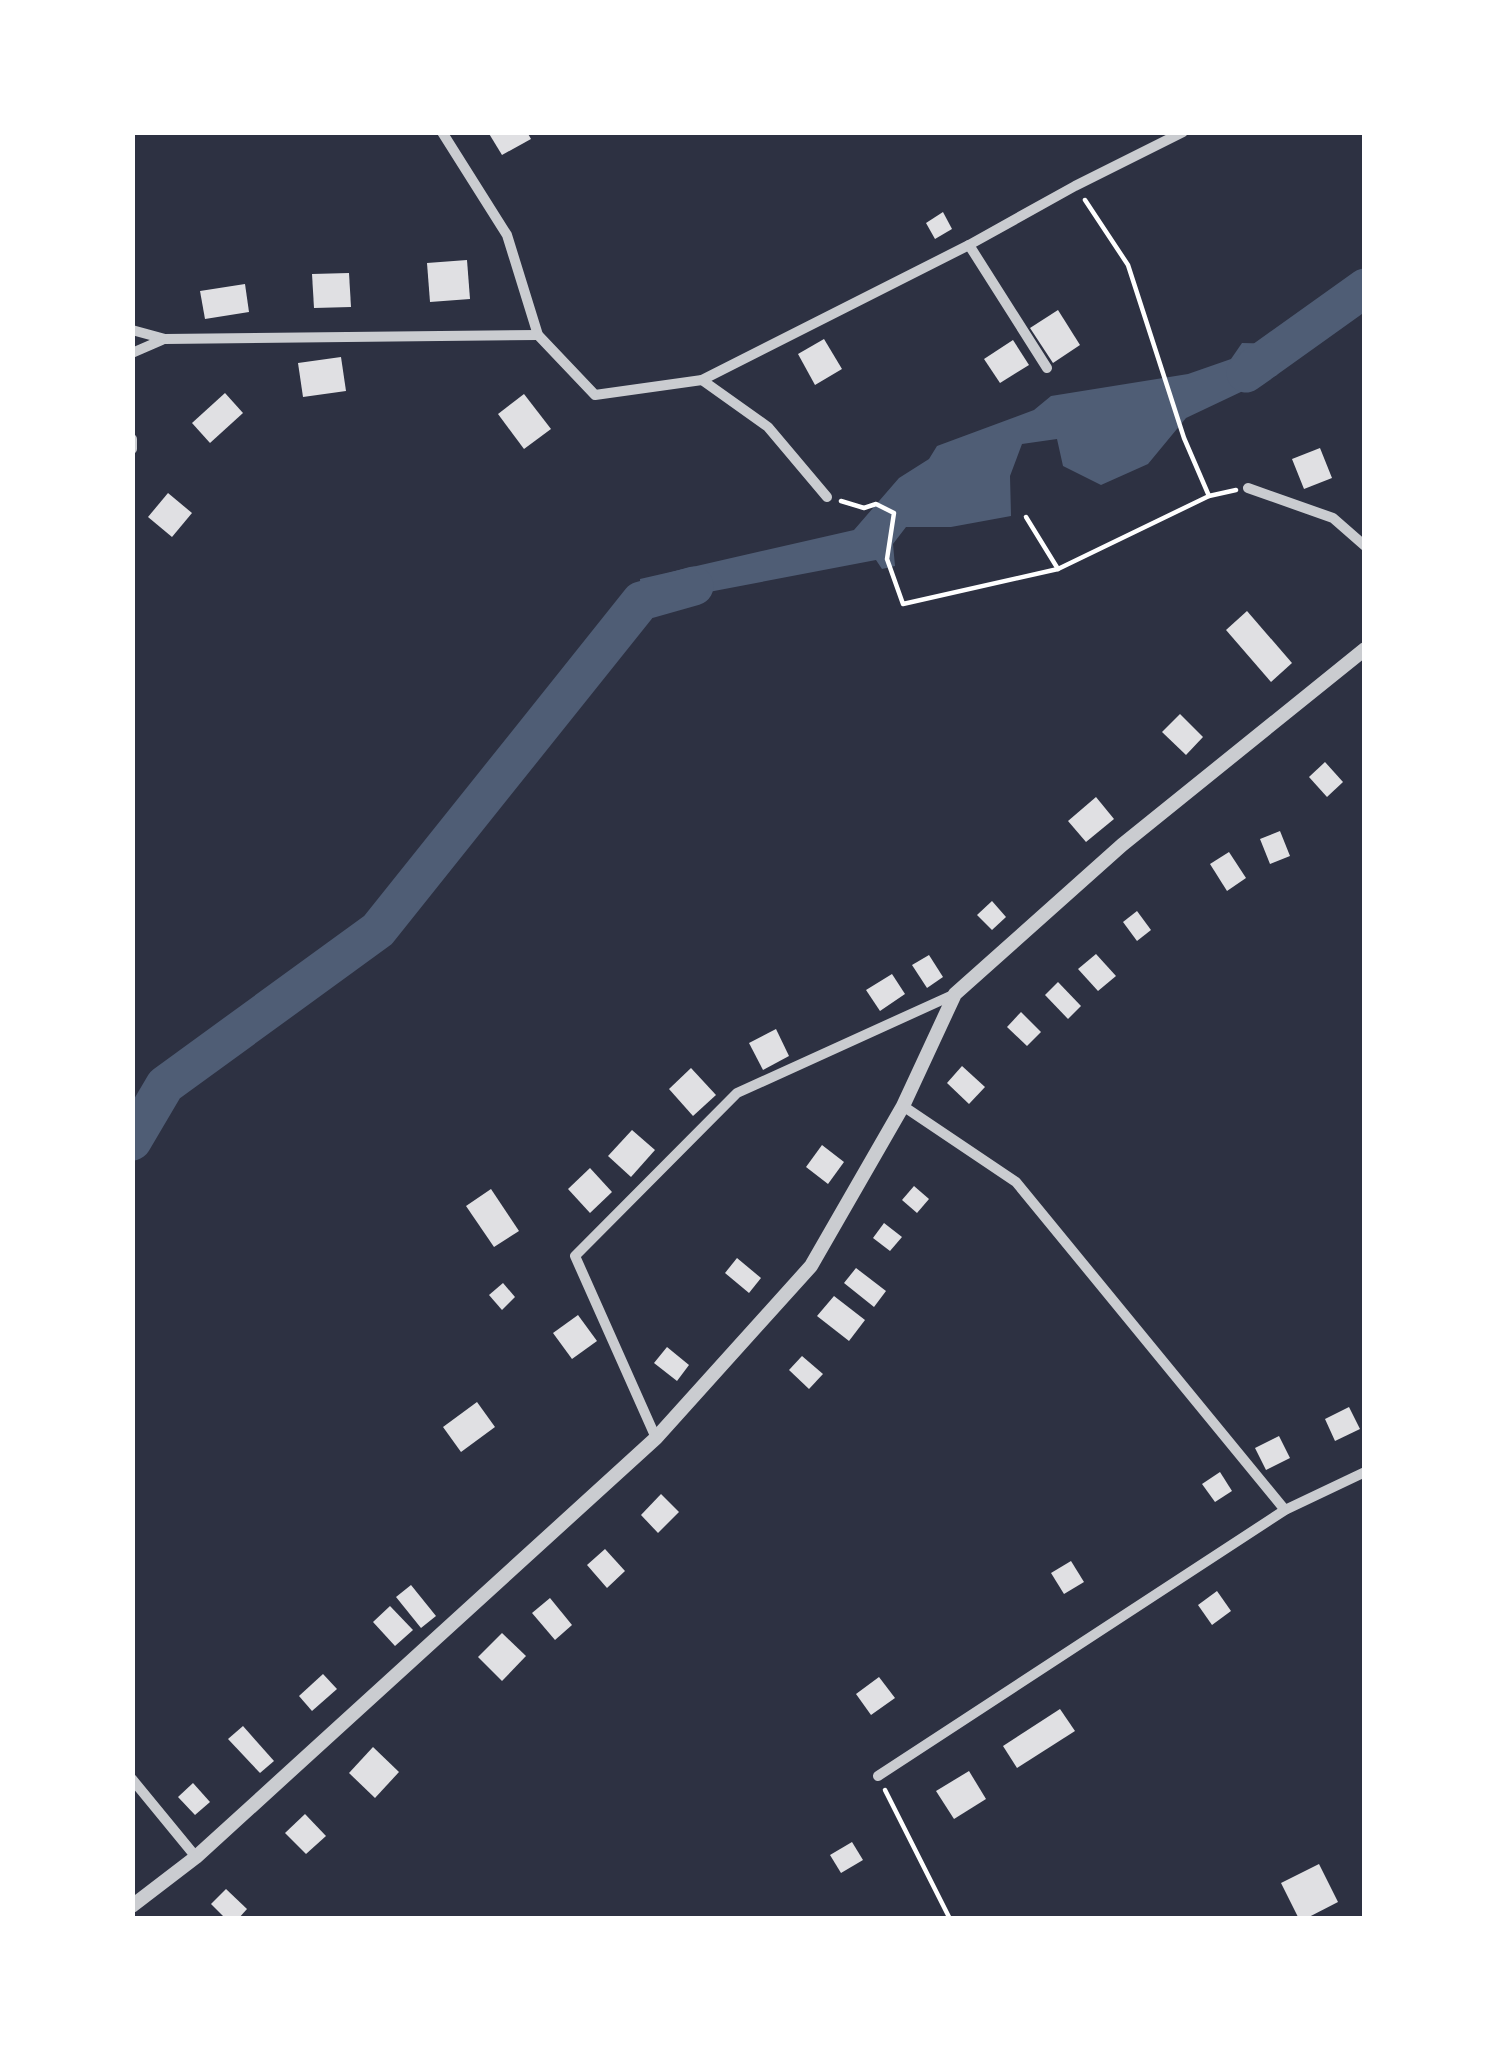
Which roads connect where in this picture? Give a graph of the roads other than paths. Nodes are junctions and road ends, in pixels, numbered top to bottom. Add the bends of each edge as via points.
1 (442, 132) edge
2 (1184, 132) edge
3 (969, 245) junction
4 (132, 330) edge
5 (538, 335) junction
6 (165, 339) junction
7 (132, 352) edge
8 (1047, 368) dead end
9 (702, 380) junction
10 (132, 439) edge
11 (132, 449) edge
12 (1247, 488) road end
13 (827, 497) road end
14 (1365, 546) edge
15 (1365, 649) edge
16 (955, 994) junction
17 (903, 1106) junction
18 (656, 1438) junction
19 (1365, 1472) edge
20 (1285, 1510) junction
21 (878, 1776) road end
22 (132, 1780) edge
23 (196, 1857) junction
24 (132, 1906) edge

1 - 5 street via 507,235
2 - 3 street
3 - 8 street
3 - 9 street
4 - 6 street
5 - 6 street
5 - 9 street via 596,395
6 - 7 street
9 - 13 street via 768,427
10 - 11 street
12 - 14 street via 1333,518
15 - 16 street via 1122,845
16 - 17 street
16 - 18 street via 737,1093 575,1256
17 - 18 street via 811,1266
17 - 20 street via 1016,1181
18 - 23 street
19 - 20 street
20 - 21 street
22 - 23 street
23 - 24 street

